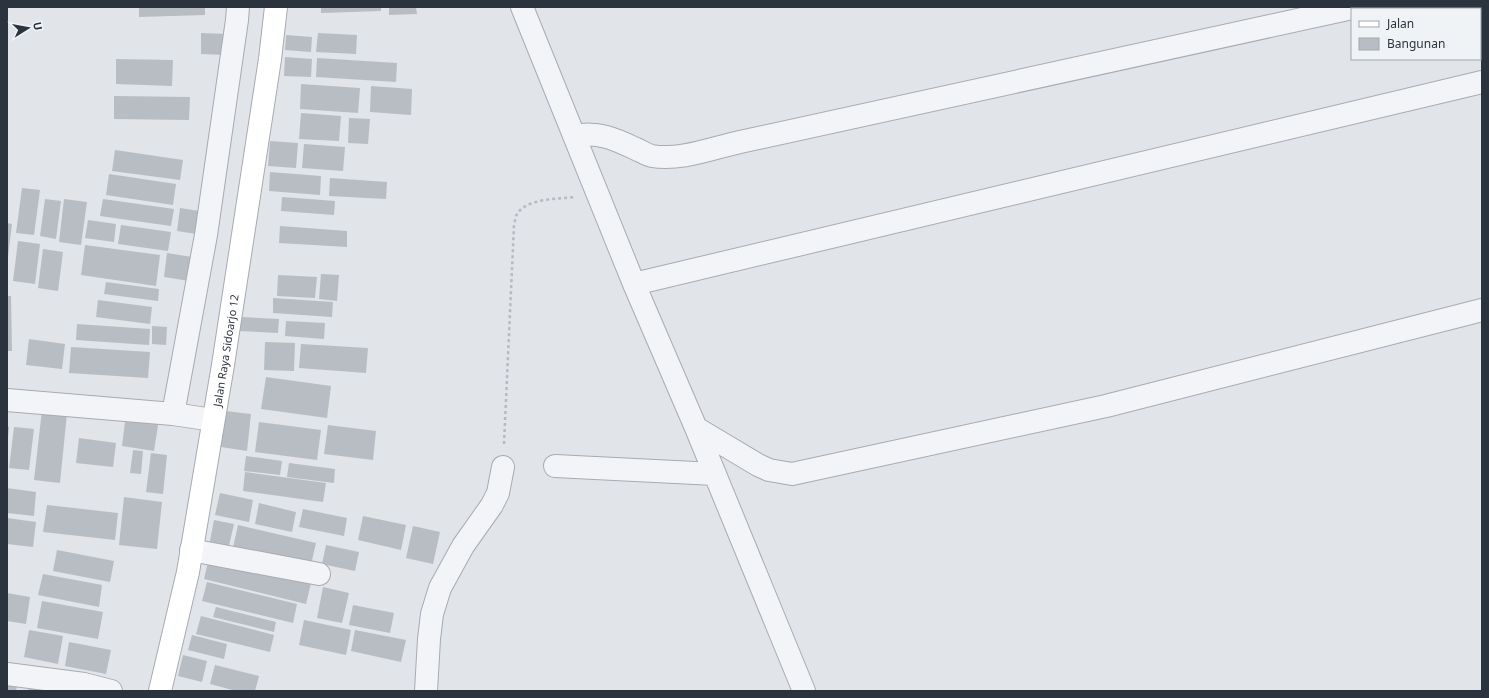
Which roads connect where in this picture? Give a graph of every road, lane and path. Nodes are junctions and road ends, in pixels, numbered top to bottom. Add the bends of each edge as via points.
1 (238, 7) edge
2 (276, 7) edge
3 (522, 7) edge
4 (1351, 8) edge
5 (1482, 82) edge
6 (574, 136) junction
7 (597, 194) junction
8 (634, 284) junction
9 (1482, 310) edge
10 (7, 400) edge
11 (177, 415) junction
12 (208, 419) junction
13 (696, 428) junction
14 (555, 466) dead end
15 (503, 467) joint
16 (715, 474) junction
17 (191, 550) junction
18 (319, 574) dead end
19 (7, 674) edge
20 (111, 691) edge
21 (160, 691) edge
22 (426, 691) edge
23 (804, 691) edge

1 - 11 street via 206,235
2 - 12 main road, Jalan Raya Sidoarjo 12 via 270,59
3 - 6 street
4 - 6 street via 678,156 652,156 619,141 594,134
5 - 8 street
6 - 7 street
7 - 8 street
7 - 15 path via 529,204 517,215 514,225
8 - 13 street
9 - 13 street via 1106,406 792,474 769,470 758,465
10 - 11 street
11 - 12 street
12 - 17 main road, Jalan Raya Sidoarjo 12
13 - 16 street
14 - 16 street
15 - 22 street via 498,493 492,505 463,546 440,588 432,614
16 - 23 street
17 - 18 street
17 - 21 main road, Jalan Raya Sidoarjo 12
19 - 20 street via 84,684

